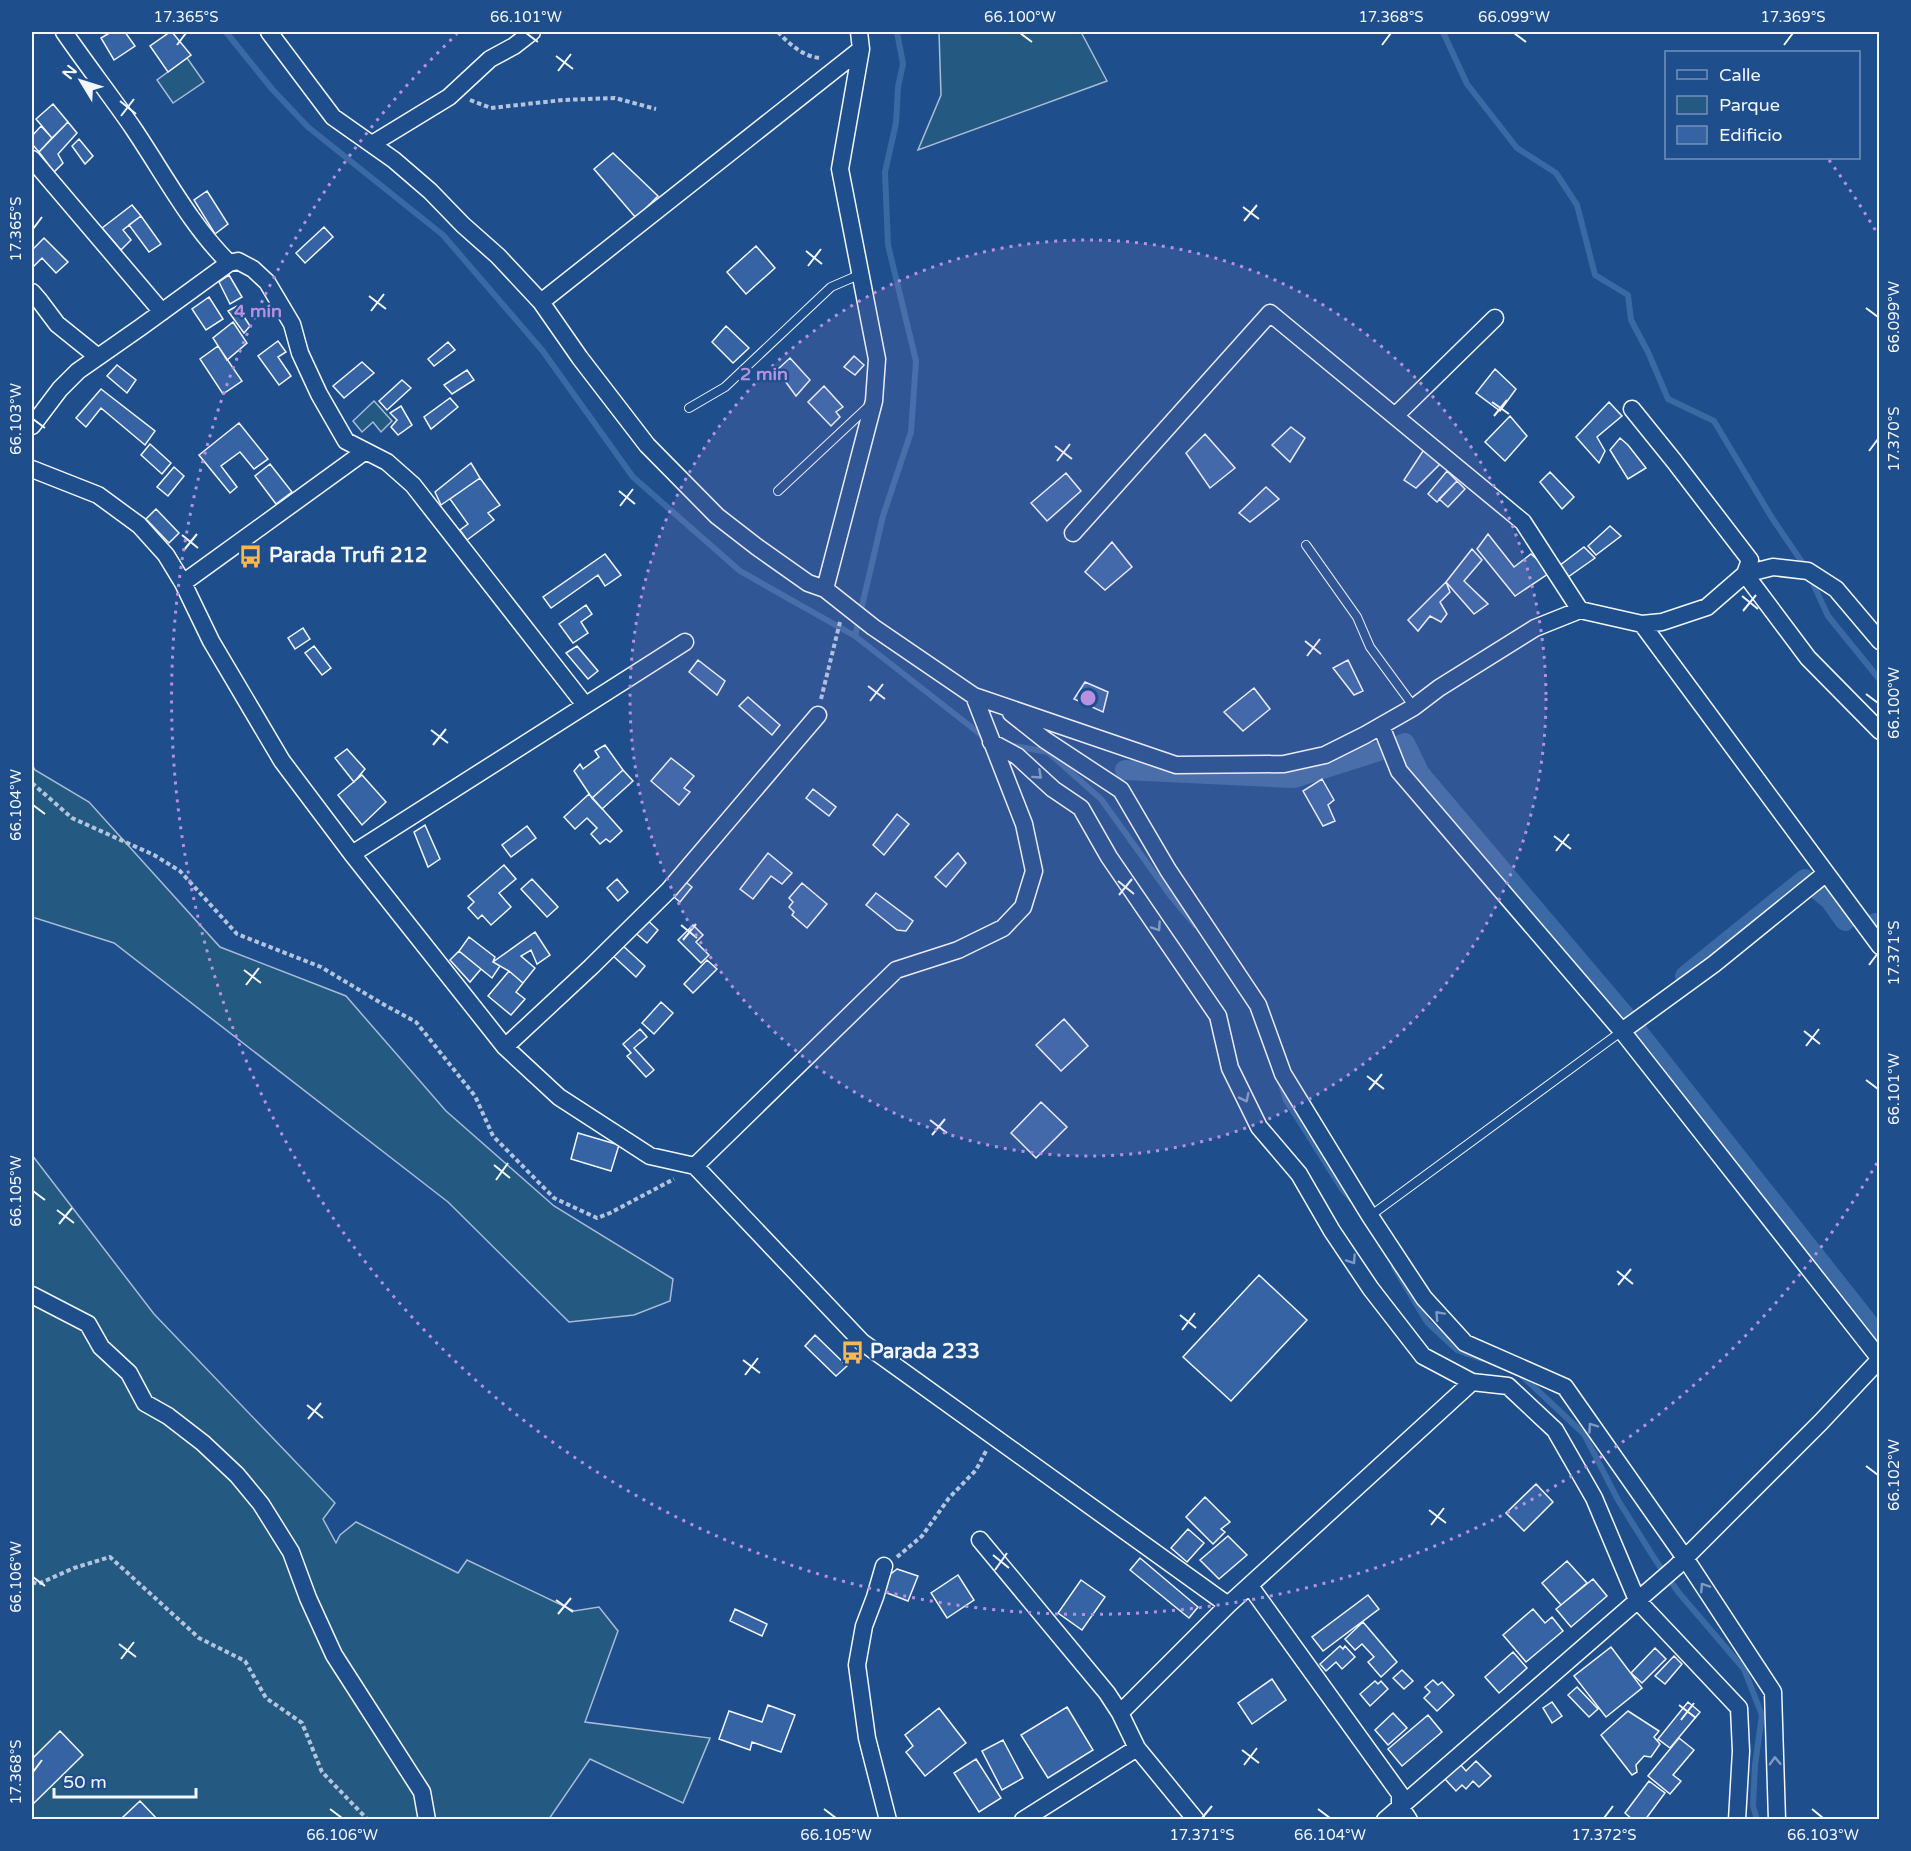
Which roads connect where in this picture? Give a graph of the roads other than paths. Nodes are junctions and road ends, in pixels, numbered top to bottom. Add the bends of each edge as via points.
1 (64, 32) edge
2 (269, 32) edge
3 (532, 32) edge
4 (860, 32) edge
5 (857, 53) junction
6 (372, 144) junction
7 (32, 159) edge
8 (229, 263) junction
9 (861, 274) junction
10 (32, 292) edge
11 (541, 302) junction
12 (162, 312) junction
13 (1495, 318) dead end
14 (98, 357) junction
15 (874, 400) junction
16 (689, 408) dead end
17 (1632, 410) dead end
18 (1395, 416) junction
19 (32, 426) edge
20 (364, 452) junction
21 (32, 469) edge
22 (778, 492) dead end
23 (1073, 533) dead end
24 (1306, 545) dead end
25 (1745, 574) junction
26 (183, 583) junction
27 (825, 590) junction
28 (1580, 610) junction
29 (1642, 624) junction
30 (1880, 641) edge
31 (685, 642) dead end
32 (974, 696) junction
33 (585, 705) junction
34 (1000, 705) junction
35 (1414, 706) junction
36 (818, 715) road end
37 (1381, 726) junction
38 (1880, 732) edge
39 (991, 742) junction
40 (352, 854) junction
41 (1825, 874) junction
42 (1880, 946) edge
43 (1622, 1031) junction
44 (505, 1047) junction
45 (695, 1166) junction
46 (1370, 1216) junction
47 (32, 1295) edge
48 (1880, 1359) edge
49 (1472, 1382) junction
50 (980, 1540) dead end
51 (1681, 1563) junction
52 (884, 1566) road end
53 (1250, 1586) junction
54 (1637, 1600) junction
55 (1228, 1605) junction
56 (1120, 1713) junction
57 (1137, 1748) junction
58 (1405, 1813) edge
59 (1028, 1818) edge
60 (427, 1820) edge
61 (888, 1820) edge
62 (1196, 1820) edge
63 (1385, 1820) edge
64 (1737, 1820) edge
65 (1777, 1820) edge

1 - 8 street via 212,246
2 - 6 street via 333,117
3 - 6 street via 490,59 453,94
4 - 5 street
5 - 9 street via 840,169
5 - 11 street
6 - 11 street via 430,191
7 - 12 street
8 - 12 street
8 - 20 street via 238,261 253,268 267,282 292,324 300,352 340,432 346,441
9 - 15 street via 877,359
9 - 16 lane via 831,287 725,387
10 - 14 street via 57,324
11 - 27 street via 655,453 717,516 808,583
12 - 14 street
13 - 18 street
14 - 19 street via 60,389
15 - 22 lane
15 - 27 street
17 - 25 street via 1750,560
18 - 23 street via 1270,313
18 - 28 street via 1523,522
20 - 26 street
20 - 33 street via 387,462 413,485
21 - 26 street via 98,495 139,525 166,555
24 - 35 lane via 1357,617 1373,651
25 - 29 street via 1707,607 1662,622
25 - 30 street via 1773,567 1808,571 1836,589
25 - 38 street via 1808,658
26 - 40 street via 211,641 282,761
27 - 32 street
28 - 29 street
28 - 35 street via 1535,628
29 - 41 street
31 - 33 street
32 - 34 street
32 - 39 street
33 - 40 street
34 - 37 street via 1176,765 1284,764 1325,755
34 - 46 street via 1121,790 1168,870 1258,1005 1283,1074
35 - 37 street
36 - 44 street via 669,890
37 - 43 street via 1399,771
39 - 45 street via 1024,824 1034,872 1023,907 1003,928 958,950 896,970
39 -> 49 street via 1017,756 1081,808 1109,857 1218,1016 1230,1068 1259,1127 1299,1174 1371,1289 1423,1356
40 - 44 street
41 - 42 street
41 - 43 street
43 - 46 lane
43 - 48 street
44 - 45 street via 559,1097 650,1156
45 - 55 street via 862,1342
51 -> 46 street via 1564,1387 1465,1343 1424,1298
47 - 60 street via 88,1324 101,1347 129,1373 145,1403 203,1443 237,1474 261,1504 291,1552 334,1655 422,1792
48 - 51 street
49 - 53 street
49 - 54 street via 1508,1386 1555,1430 1594,1498
50 - 56 street via 1107,1692
51 - 54 street
65 -> 51 street via 1773,1692
52 - 61 street via 856,1665 867,1738
53 - 55 street
53 - 58 street via 1400,1794
54 - 58 street
54 - 64 street via 1740,1708
55 - 56 street
56 - 57 street
57 - 59 street
57 - 62 street
58 - 63 street

